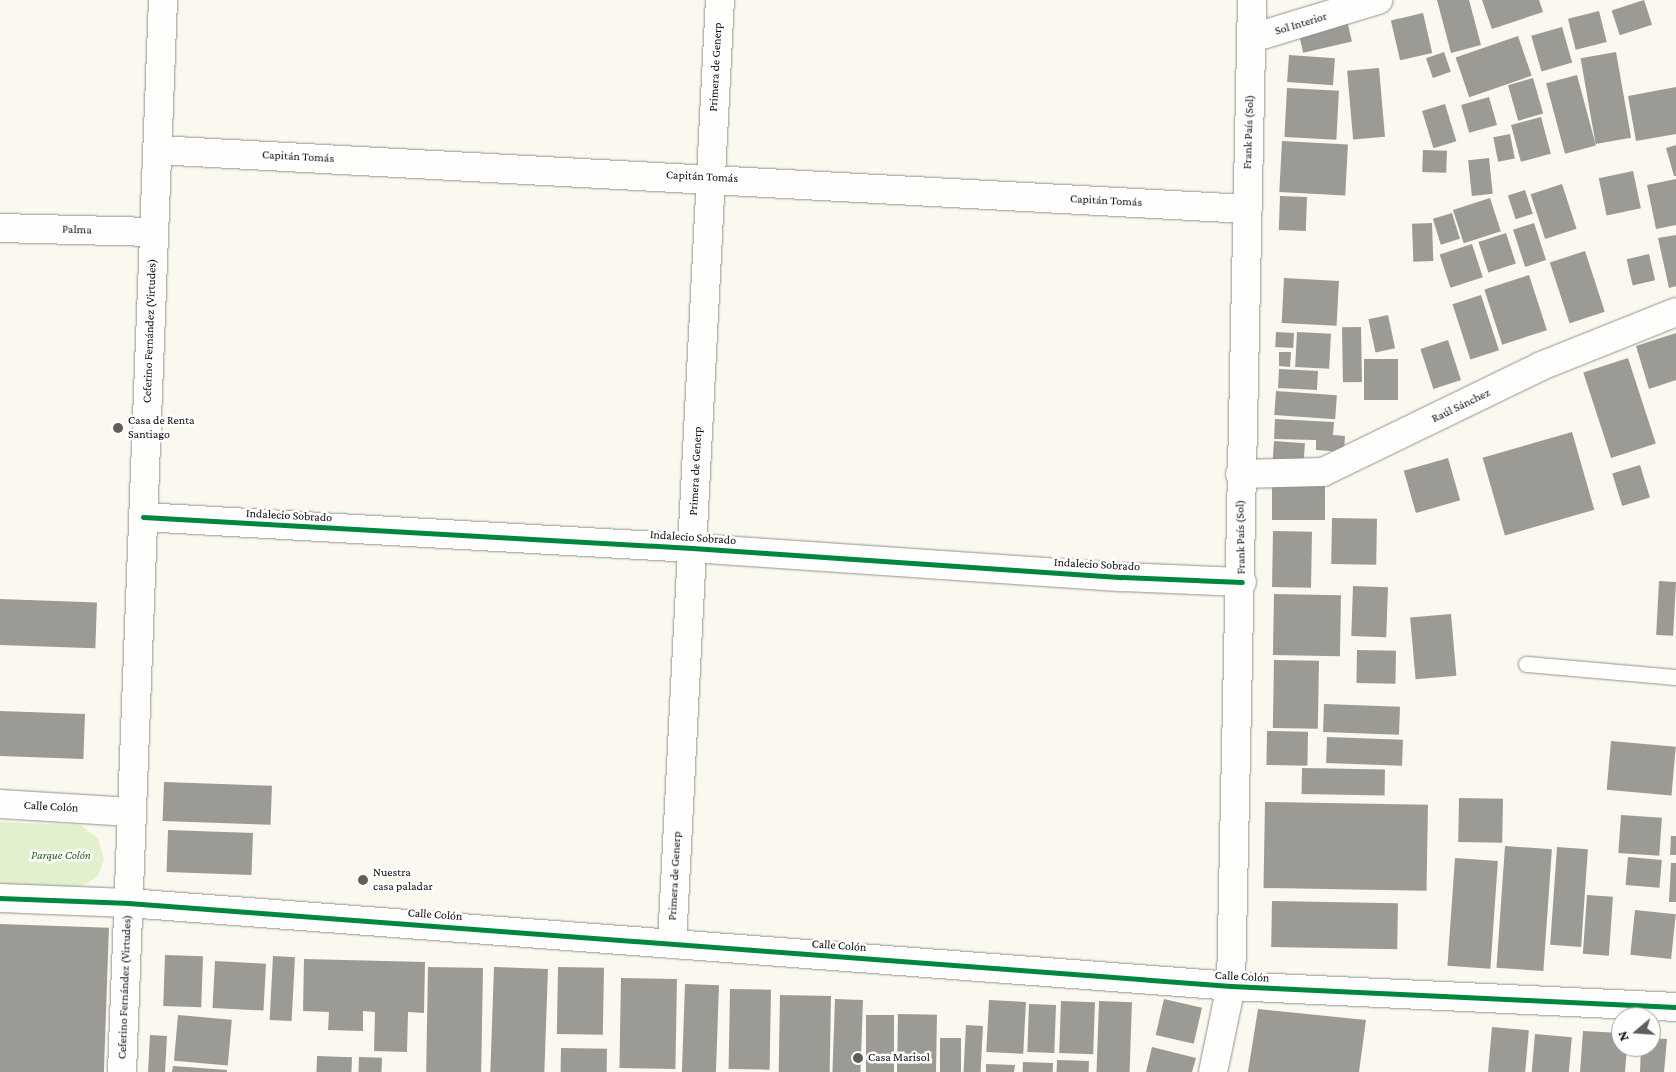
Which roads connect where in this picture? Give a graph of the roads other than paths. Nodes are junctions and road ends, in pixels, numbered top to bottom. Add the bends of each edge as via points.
1 (163, 0) edge
2 (720, 0) edge
3 (1252, 0) edge
4 (1378, 0) edge
5 (1252, 38) junction
6 (157, 150) junction
7 (711, 178) junction
8 (1247, 209) junction
9 (0, 228) edge
10 (154, 232) junction
11 (1676, 312) edge
12 (1240, 474) junction
13 (143, 518) junction
14 (692, 548) junction
15 (1242, 582) junction
16 (1526, 664) dead end
17 (1676, 677) edge
18 (0, 804) edge
19 (131, 812) junction
20 (0, 898) edge
21 (128, 903) junction
22 (672, 943) junction
23 (1231, 986) junction
24 (1676, 1007) edge
25 (122, 1072) edge
26 (1213, 1072) edge

1 - 6 street, Ceferino Fernández (Virtudes)
2 - 7 street, Primera de Generp
3 - 5 street, Frank País (Sol)
4 - 5 street, Sol Interior
5 - 8 street, Frank País (Sol)
6 - 7 street, Capitán Tomás
6 - 10 street, Ceferino Fernández (Virtudes)
7 - 8 street, Capitán Tomás
7 - 14 street, Primera de Generp
8 - 12 street, Frank País (Sol)
9 - 10 street, Palma
10 - 13 street, Ceferino Fernández (Virtudes)
11 - 12 street, Raúl Sánchez via 1540,366 1323,472
12 - 15 street, Frank País (Sol)
13 - 14 street, Indalecio Sobrado
13 - 19 street, Ceferino Fernández (Virtudes)
14 - 15 street, Indalecio Sobrado via 1122,578
14 - 22 street, Primera de Generp
15 - 23 street, Frank País (Sol)
16 - 17 lane
18 - 19 street, Calle Colón
19 - 21 street, Ceferino Fernández (Virtudes)
20 - 21 street, Calle Colón
21 - 22 street, Calle Colón
21 - 25 street, Ceferino Fernández (Virtudes)
22 - 23 street, Calle Colón
23 - 24 street, Calle Colón
23 - 26 street, Frank País (Sol)

